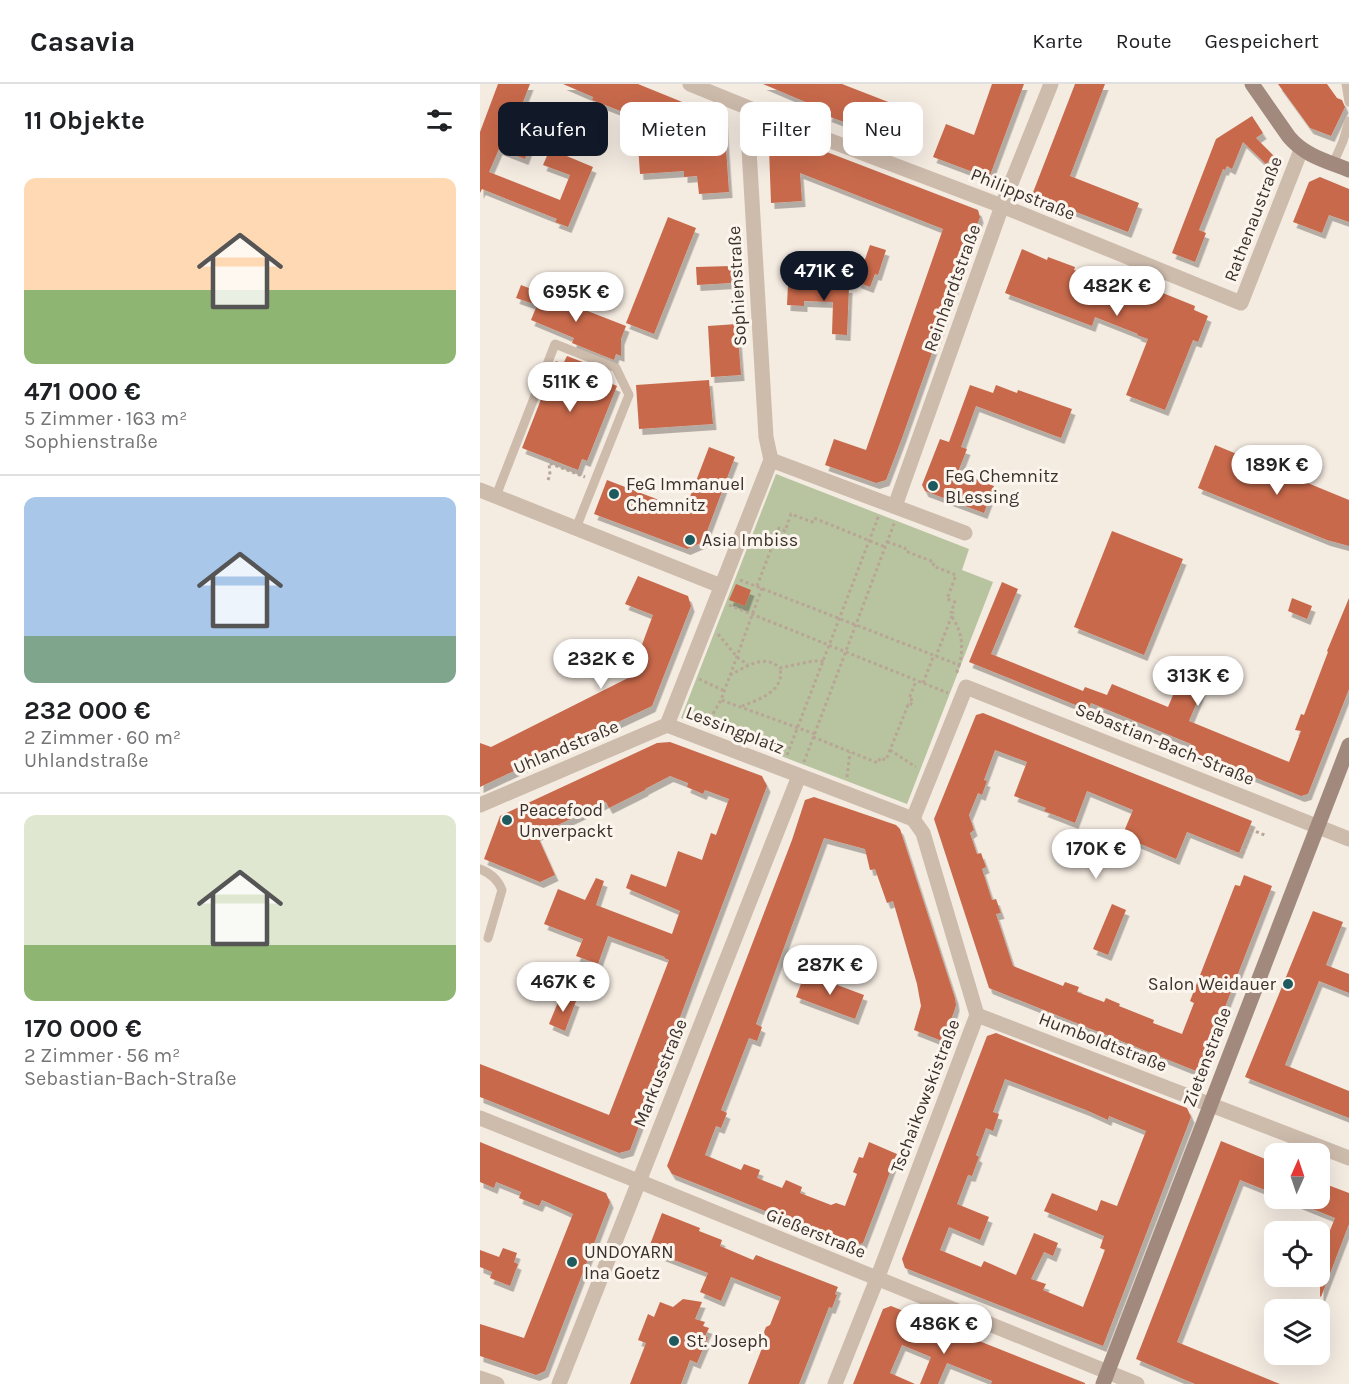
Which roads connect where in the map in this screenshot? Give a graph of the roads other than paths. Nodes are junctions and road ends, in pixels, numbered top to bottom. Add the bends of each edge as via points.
1 (690, 84) edge
2 (1051, 84) edge
3 (1252, 84) edge
4 (1346, 84) edge
5 (1349, 102) edge
6 (740, 105) edge
7 (1349, 121) edge
8 (831, 141) edge
9 (1301, 150) junction
10 (749, 156) edge
11 (1333, 164) junction
12 (1349, 170) edge
13 (1002, 206) junction
14 (1241, 303) joint
15 (771, 460) junction
16 (480, 490) edge
17 (496, 496) junction
18 (893, 505) junction
19 (576, 528) junction
20 (965, 533) dead end
21 (721, 587) junction
22 (667, 725) junction
23 (1349, 745) edge
24 (799, 776) junction
25 (480, 805) edge
26 (913, 819) junction
27 (1317, 826) junction
28 (1349, 839) edge
29 (480, 869) edge
30 (488, 938) dead end
31 (977, 1015) junction
32 (1210, 1105) junction
33 (480, 1118) edge
34 (1349, 1158) edge
35 (638, 1181) junction
36 (877, 1279) junction
37 (480, 1378) edge
38 (1105, 1378) edge
39 (497, 1384) edge
40 (559, 1384) edge
41 (835, 1384) edge
42 (1137, 1384) edge

1 - 6 street, Philippstraße
2 - 13 street, Reinhardtstraße
3 - 9 street
4 - 5 lane
7 - 11 lane
8 - 13 street, Philippstraße
9 - 11 street
9 - 14 street, Rathenaustraße
10 - 15 street, Sophienstraße via 766,437
11 - 12 street
13 - 14 street, Philippstraße
13 - 18 street, Reinhardtstraße
15 - 18 street
15 - 21 street, Lessingplatz
16 - 17 street
17 - 19 street
17 - 19 lane via 555,344 616,368 628,394
18 - 20 street
19 - 21 street
21 - 22 street, Lessingplatz
22 - 24 street, Lessingplatz
22 - 25 street, Uhlandstraße
23 - 27 street, Zietenstraße
24 - 26 street, Lessingplatz
24 - 35 street, Markusstraße
26 - 27 street, Sebastian-Bach-Straße via 956,689
26 - 31 street, Tschaikowskistraße via 923,832
27 - 28 street, Sebastian-Bach-Straße
27 - 32 street, Zietenstraße
29 - 30 lane via 494,877 502,890
31 - 32 street, Humboldtstraße
31 - 36 street, Tschaikowskistraße
32 - 34 street, Humboldtstraße
32 - 38 street, Zietenstraße
33 - 35 street, Gießerstraße
35 - 36 street, Gießerstraße
35 - 40 street, Markusstraße
36 - 38 street, Gießerstraße
36 - 41 street, Tschaikowskistraße
37 - 39 street
38 - 42 street, Gießerstraße

